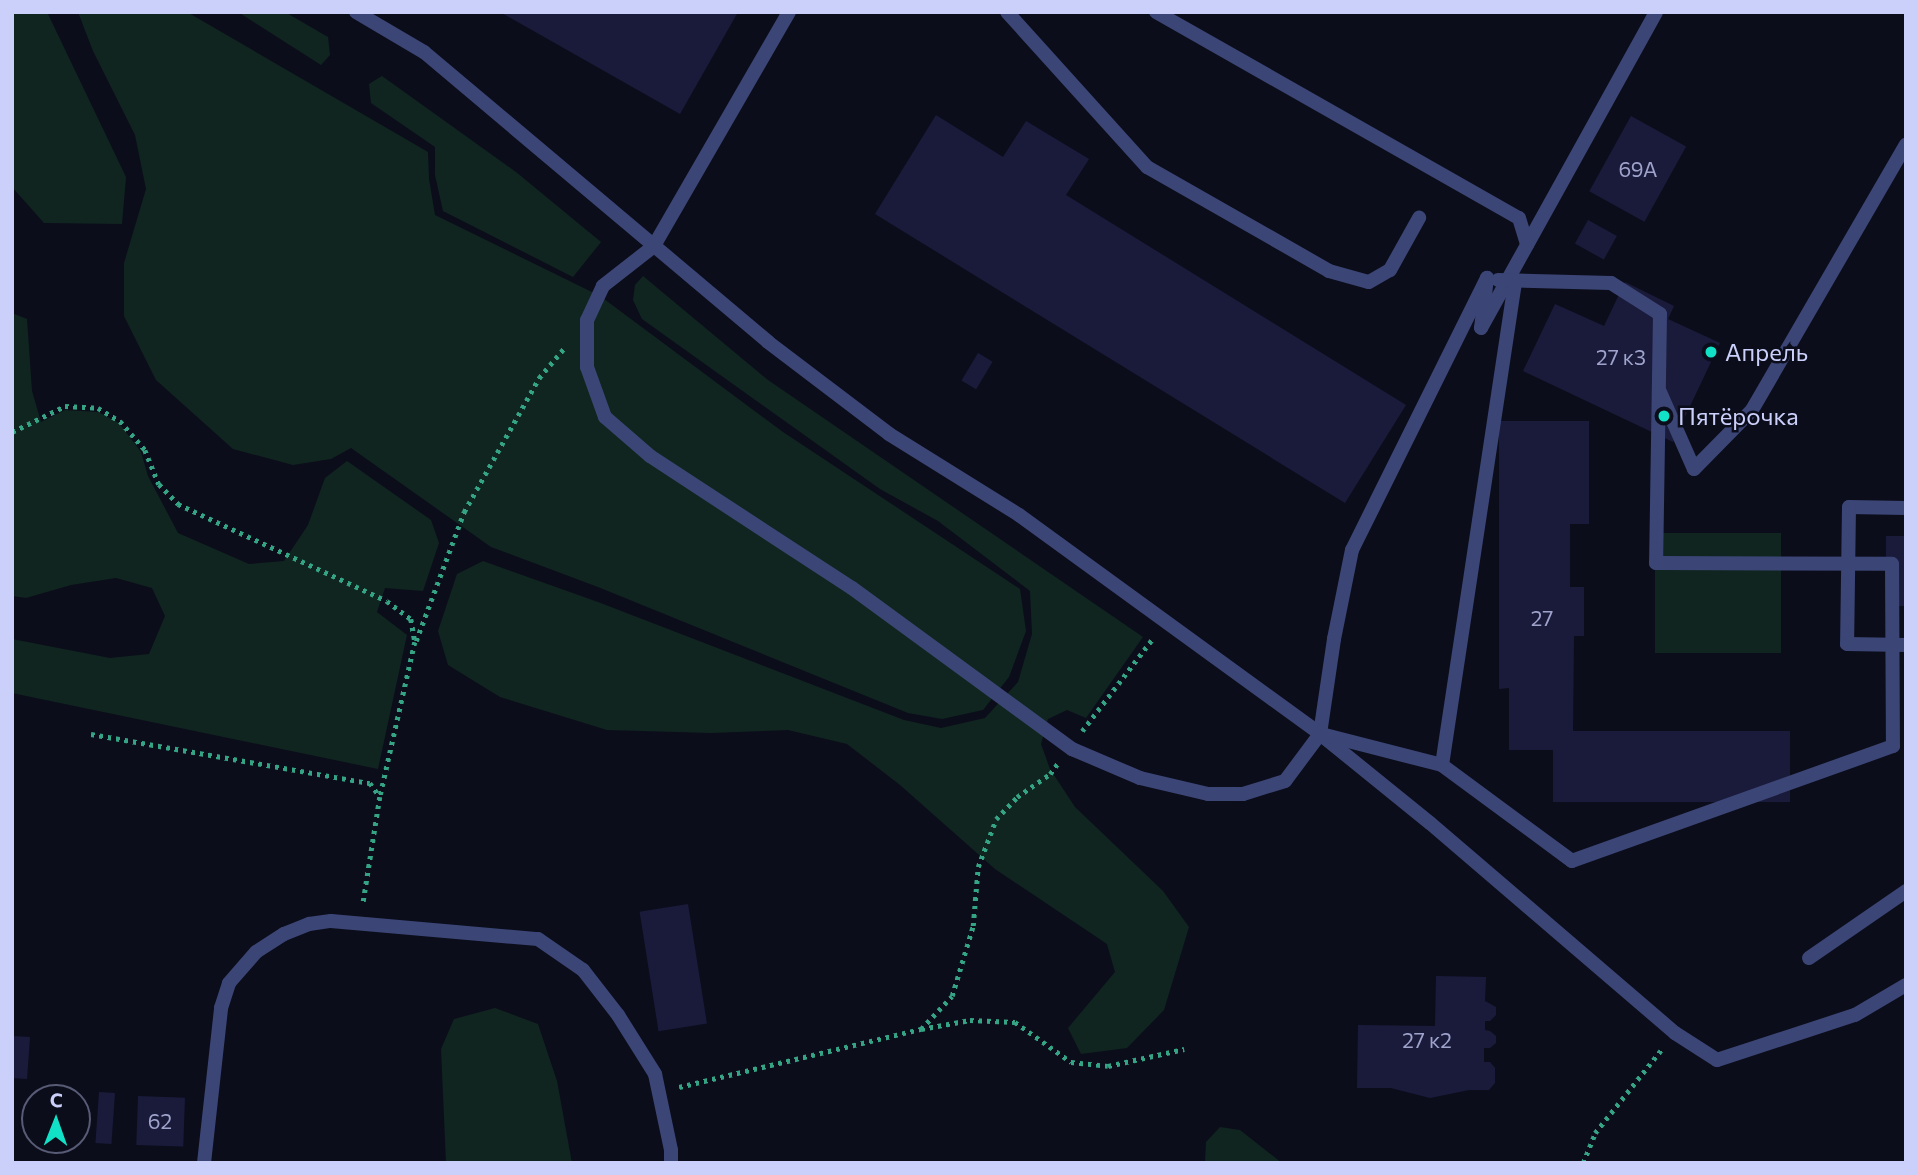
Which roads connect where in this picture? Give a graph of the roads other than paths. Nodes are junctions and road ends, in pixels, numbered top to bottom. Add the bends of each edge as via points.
1 (356, 12) edge
2 (789, 12) edge
3 (1007, 12) edge
4 (1156, 12) edge
5 (1656, 12) edge
6 (1906, 144) edge
7 (1419, 218) dead end
8 (1527, 245) junction
9 (654, 246) junction
10 (1486, 278) junction
11 (1515, 282) junction
12 (1658, 387) junction
13 (1906, 508) edge
14 (1906, 645) edge
15 (1320, 734) junction
16 (1442, 765) junction
17 (1906, 891) edge
18 (1809, 958) dead end
19 (1906, 985) edge
20 (204, 1163) edge
21 (671, 1163) edge

1 - 9 lane via 424,52
2 - 9 lane
3 - 7 lane via 1147,167 1329,271 1369,282 1390,270
4 - 8 lane via 1519,218
5 - 8 lane
6 - 12 lane via 1752,410 1694,469
8 - 10 lane via 1481,328
9 - 15 lane via 889,435 1019,515
9 - 15 lane via 603,286 587,320 587,367 605,417 650,456 852,588 1069,747 1140,778 1208,794 1243,794 1285,781
10 - 11 lane
10 - 15 lane via 1352,550
11 - 12 lane via 1611,282 1660,314
11 - 16 lane
12 - 16 lane via 1656,563 1892,564 1893,746 1572,861
13 - 14 lane via 1849,507 1847,644
15 - 16 lane
15 - 19 lane via 1675,1033 1717,1060 1855,1015
17 - 18 lane
20 - 21 lane via 221,1008 229,983 256,952 284,934 331,921 538,939 583,970 655,1074

